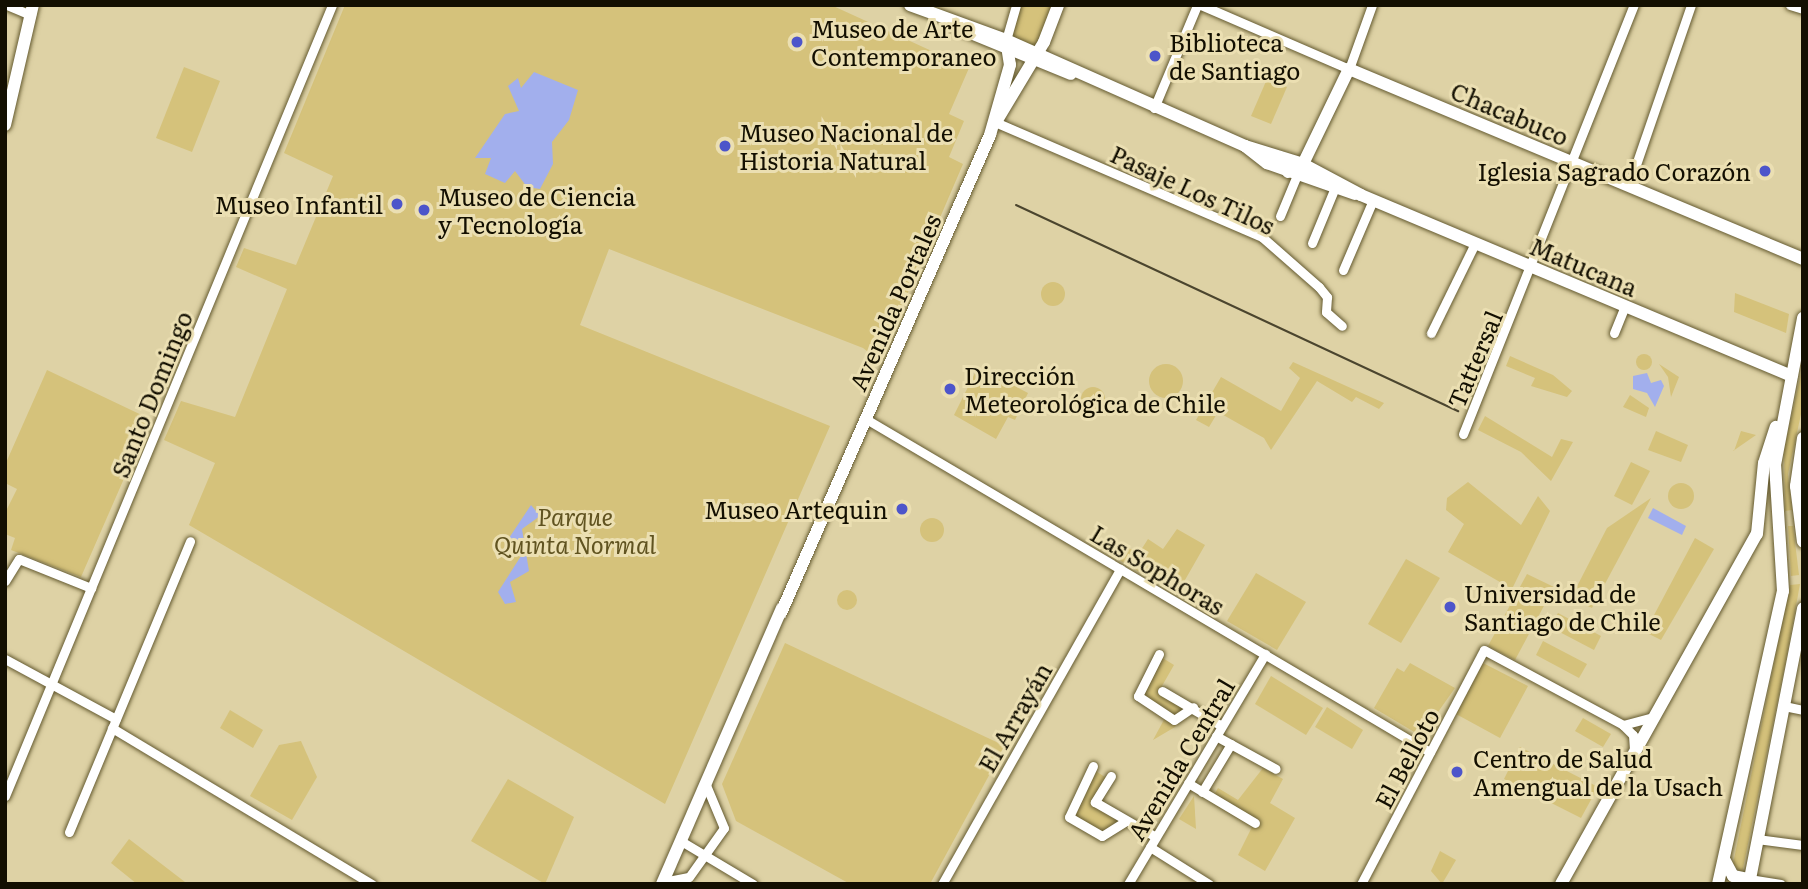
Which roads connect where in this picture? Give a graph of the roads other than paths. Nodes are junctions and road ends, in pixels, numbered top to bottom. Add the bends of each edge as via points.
1 (7, 5) edge
2 (332, 5) edge
3 (910, 5) edge
4 (1016, 5) edge
5 (1058, 5) edge
6 (1199, 5) edge
7 (1372, 5) edge
8 (1634, 5) edge
9 (1691, 5) edge
10 (1790, 5) edge
11 (1803, 9) edge
12 (32, 10) edge
13 (945, 20) junction
14 (1006, 40) junction
15 (1010, 54) junction
16 (1033, 57) junction
17 (1349, 69) junction
18 (1154, 108) junction
19 (996, 122) junction
20 (5, 125) edge
21 (1571, 161) junction
22 (1296, 170) junction
23 (1629, 185) junction
24 (1334, 190) junction
25 (1367, 198) junction
26 (1280, 216) dead end
27 (1312, 243) dead end
28 (1475, 243) junction
29 (1803, 259) edge
30 (1532, 267) junction
31 (1343, 270) dead end
32 (1625, 306) junction
33 (1803, 318) edge
34 (1342, 327) dead end
35 (1432, 333) dead end
36 (1614, 333) dead end
37 (1791, 376) junction
38 (1785, 407) junction
39 (866, 419) junction
40 (1463, 434) dead end
41 (1803, 438) edge
42 (190, 541) dead end
43 (1803, 542) edge
44 (1120, 569) junction
45 (5, 581) edge
46 (91, 588) junction
47 (1803, 608) edge
48 (1160, 654) dead end
49 (1265, 654) junction
50 (5, 659) edge
51 (51, 686) junction
52 (1162, 691) dead end
53 (1784, 706) junction
54 (1193, 707) junction
55 (1803, 710) edge
56 (1653, 718) junction
57 (114, 724) junction
58 (1623, 725) junction
59 (1222, 726) junction
60 (1216, 736) junction
61 (1231, 744) junction
62 (1430, 752) junction
63 (1634, 753) junction
64 (1094, 766) dead end
65 (1276, 769) dead end
66 (1111, 776) dead end
67 (1188, 783) junction
68 (706, 785) junction
69 (1202, 792) junction
70 (5, 796) edge
71 (1126, 821) junction
72 (1255, 822) dead end
73 (69, 832) dead end
74 (1156, 837) junction
75 (1757, 839) junction
76 (681, 841) junction
77 (1803, 845) edge
78 (1150, 847) junction
79 (708, 857) junction
80 (1723, 858) junction
81 (1749, 882) edge
82 (662, 883) edge
83 (372, 884) edge
84 (753, 884) edge
85 (942, 884) edge
86 (1128, 884) edge
87 (1209, 884) edge
88 (1361, 884) edge
89 (1561, 884) edge
90 (1718, 884) edge
91 (1781, 884) edge

1 - 12 street
2 - 46 street, Santo Domingo
3 - 13 main road, Matucana
4 - 14 street
5 - 16 main road, Avenida Portales
6 - 17 street, Chacabuco
6 - 18 street
7 - 17 street
8 - 21 street, Tattersal
9 - 23 street
10 - 11 street
12 - 20 main road
13 - 14 main road, Matucana
13 - 15 main road, Matucana
14 - 15 main road, Avenida Portales
14 - 16 main road, Matucana
15 - 16 main road, Matucana
15 - 19 main road, Avenida Portales
16 - 18 main road, Matucana
16 - 19 main road, Avenida Portales
17 - 21 main road, Chacabuco
17 - 22 main road
18 - 22 main road, Matucana
19 - 34 street, Pasaje Los Tilos via 1262,237 1319,287 1327,297 1326,312
19 - 39 main road, Avenida Portales
21 - 23 main road, Chacabuco
21 - 30 street, Tattersal
22 - 24 main road, Matucana
22 - 25 main road, Matucana
22 - 26 street
23 - 29 main road, Chacabuco
24 - 25 main road, Matucana
24 - 27 street
25 - 28 main road, Matucana
25 - 31 street
28 - 30 main road, Matucana
28 - 35 street
30 - 32 main road, Matucana
30 - 40 street, Tattersal
32 - 36 street
32 - 37 main road, Matucana
33 - 37 main road
37 - 38 main road
38 - 56 main road via 1764,463 1757,534
38 - 80 main road via 1775,475 1783,591
39 - 44 street, Las Sophoras
39 - 68 main road, Avenida Portales
41 - 43 main road via 1796,486
42 - 57 street
44 - 49 street, Las Sophoras
44 - 85 street, El Arrayán
45 - 46 street via 19,559
46 - 51 street, Santo Domingo
47 - 53 main road
48 - 54 street via 1138,696 1174,720
49 - 59 street, Avenida Central
49 - 62 street, Las Sophoras
50 - 51 street
51 - 57 street
51 - 70 street, Santo Domingo
52 - 54 street
53 - 55 street
53 - 75 main road
54 - 59 street
56 - 58 street
56 - 63 main road
57 - 73 street
57 - 83 street
58 - 62 street, El Belloto via 1484,650
58 - 63 street via 1634,739
59 - 60 street, Avenida Central
60 - 61 street
60 - 67 street, Avenida Central
61 - 65 street
61 - 69 street
62 - 88 street, El Belloto
63 - 89 main road
64 - 71 street via 1069,817 1102,836
66 - 71 street via 1096,802
67 - 69 street
67 - 74 street, Avenida Central
68 - 76 main road, Avenida Portales
68 - 79 street via 724,825
69 - 72 street
71 - 74 street
74 - 78 street, Avenida Central
75 - 77 street
75 - 81 main road
76 - 79 street
76 - 82 main road, Avenida Portales
78 - 86 street, Avenida Central
78 - 87 street
79 - 82 street via 684,881
79 - 84 street
80 - 81 main road via 1733,876
80 - 90 main road
81 - 91 street

